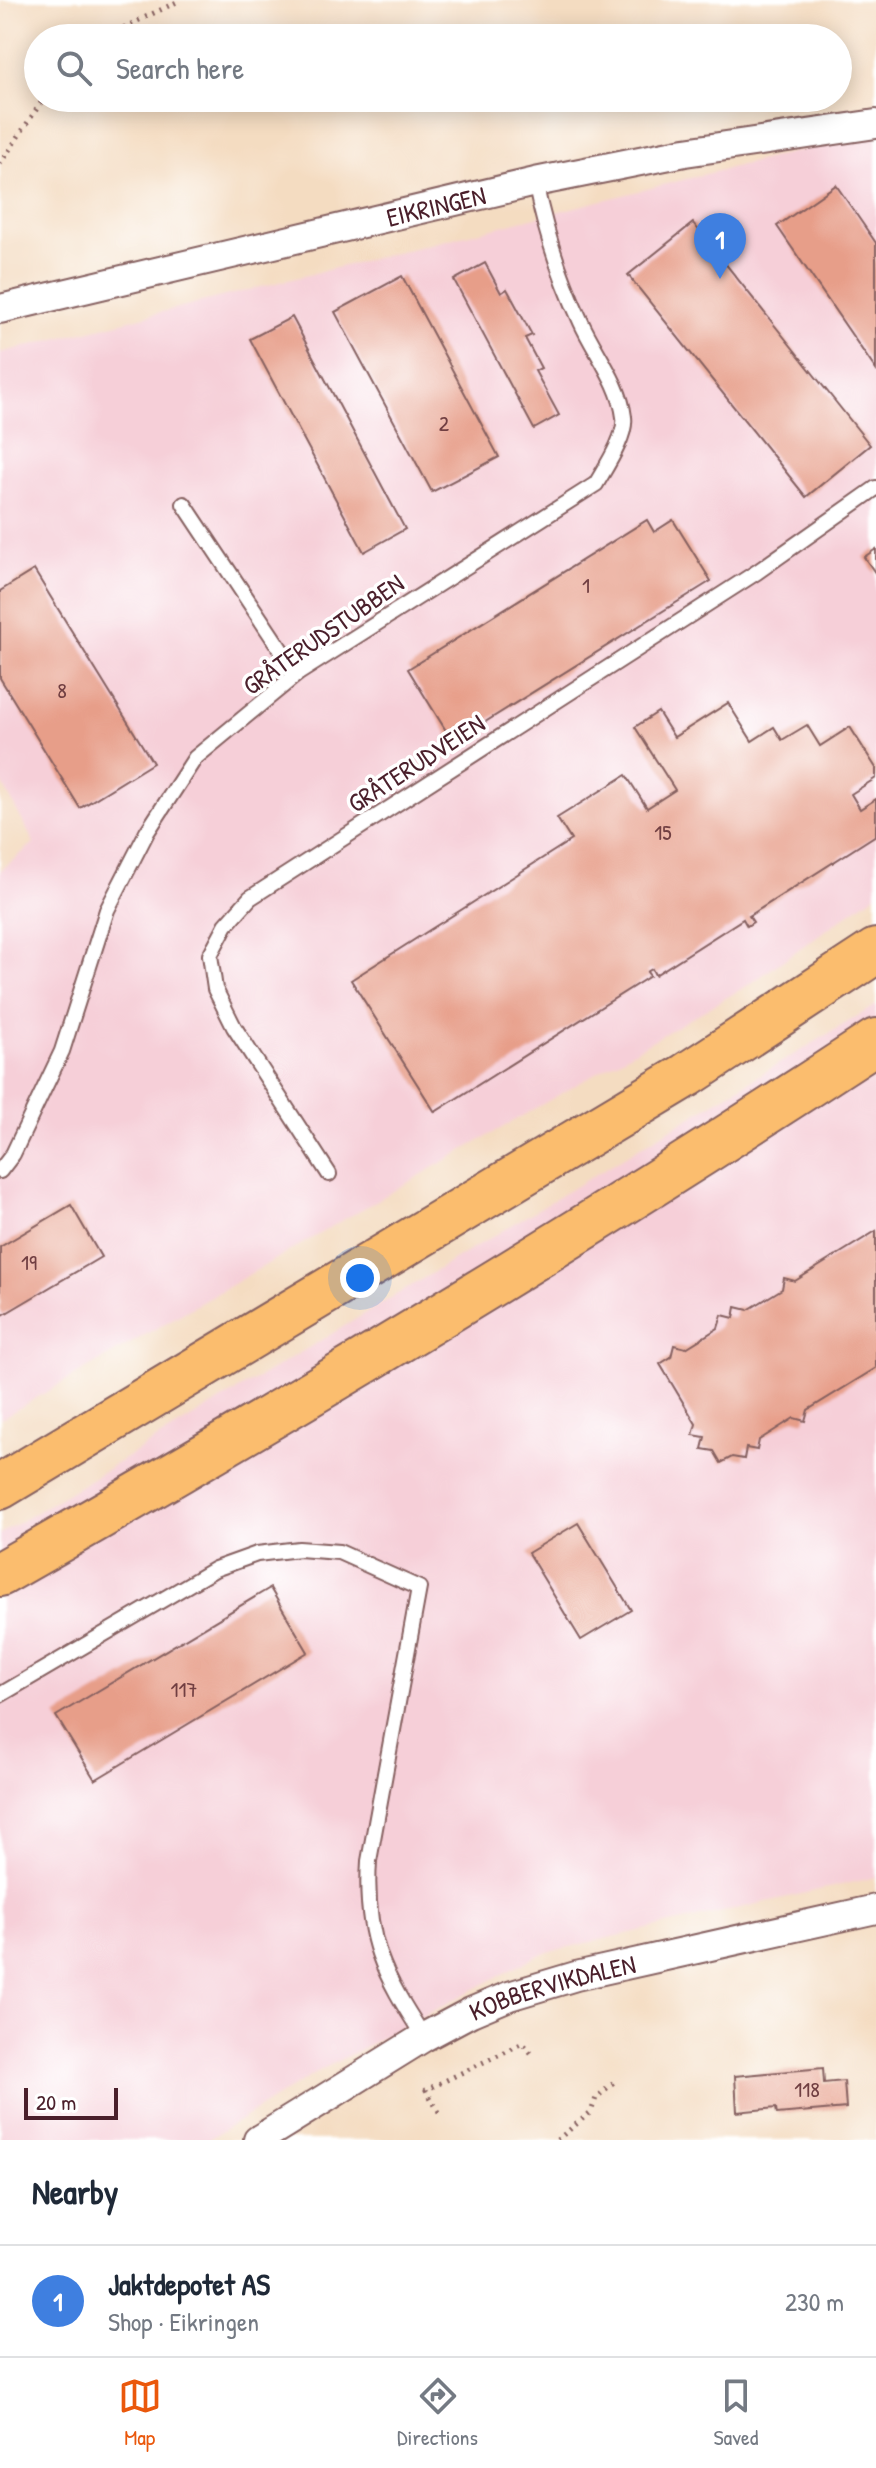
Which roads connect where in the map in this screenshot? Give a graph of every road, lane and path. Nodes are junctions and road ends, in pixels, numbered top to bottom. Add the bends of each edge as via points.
1 (181, 0) edge
2 (131, 24) edge
3 (35, 112) edge
4 (876, 124) edge
5 (0, 164) edge
6 (535, 182) junction
7 (0, 309) edge
8 (876, 488) edge
9 (184, 504) dead end
10 (297, 674) junction
11 (876, 951) edge
12 (876, 1041) edge
13 (0, 1171) edge
14 (329, 1174) dead end
15 (0, 1487) edge
16 (0, 1574) edge
17 (0, 1695) edge
18 (876, 1909) edge
19 (424, 2037) junction
20 (532, 2054) dead end
21 (615, 2081) dead end
22 (439, 2112) dead end
23 (258, 2140) edge
24 (557, 2140) edge

1 - 2 path
3 - 5 path
4 - 6 street, EIKRINGEN via 685,152
6 - 7 street, EIKRINGEN
6 - 10 lane, GRÅTERUDSTUBBEN via 545,232 581,323 617,392 625,420 613,455 596,484
8 - 14 lane, GRÅTERUDVEIEN via 757,572 250,898 226,925 210,955 215,989
9 - 10 lane
10 - 13 lane, GRÅTERUDSTUBBEN via 195,758 147,832 107,910 62,1051
11 - 15 highway via 649,1098
12 - 16 highway via 407,1335
17 - 19 lane via 215,1569 257,1554 339,1552 419,1588 366,1894 370,1927 391,1986
18 - 19 street, KOBBERVIKDALEN via 576,1976 509,1996
19 - 23 street, KOBBERVIKDALEN
20 - 22 path via 523,2043 426,2090
21 - 24 path via 596,2098 591,2112

